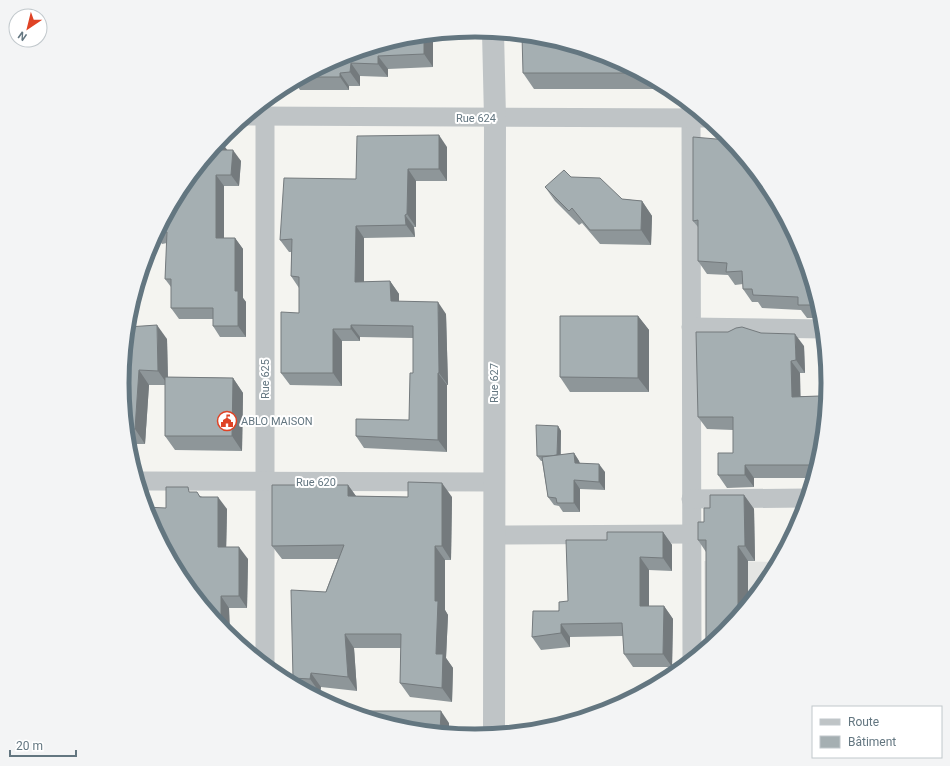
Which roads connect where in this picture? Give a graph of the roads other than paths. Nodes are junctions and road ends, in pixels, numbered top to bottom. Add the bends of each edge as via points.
1 (493, 38) edge
2 (693, 114) edge
3 (254, 116) edge
4 (265, 117) junction
5 (696, 117) edge
6 (495, 118) junction
7 (691, 327) junction
8 (816, 329) edge
9 (143, 481) edge
10 (265, 481) junction
11 (494, 482) junction
12 (801, 498) edge
13 (691, 499) junction
14 (692, 534) junction
15 (494, 535) junction
16 (692, 653) edge
17 (265, 659) edge
18 (494, 728) edge

1 - 6 street, Rue 627
2 - 6 street, Rue 624
3 - 4 street, Rue 624
4 - 6 street, Rue 624
4 - 10 street, Rue 625
5 - 7 street
6 - 11 street, Rue 627
7 - 8 street
7 - 13 street
9 - 10 street, Rue 620
10 - 11 street, Rue 620
10 - 17 street, Rue 625
11 - 15 street, Rue 627
12 - 13 street
13 - 14 street
14 - 15 street
14 - 16 street
15 - 18 street, Rue 627

